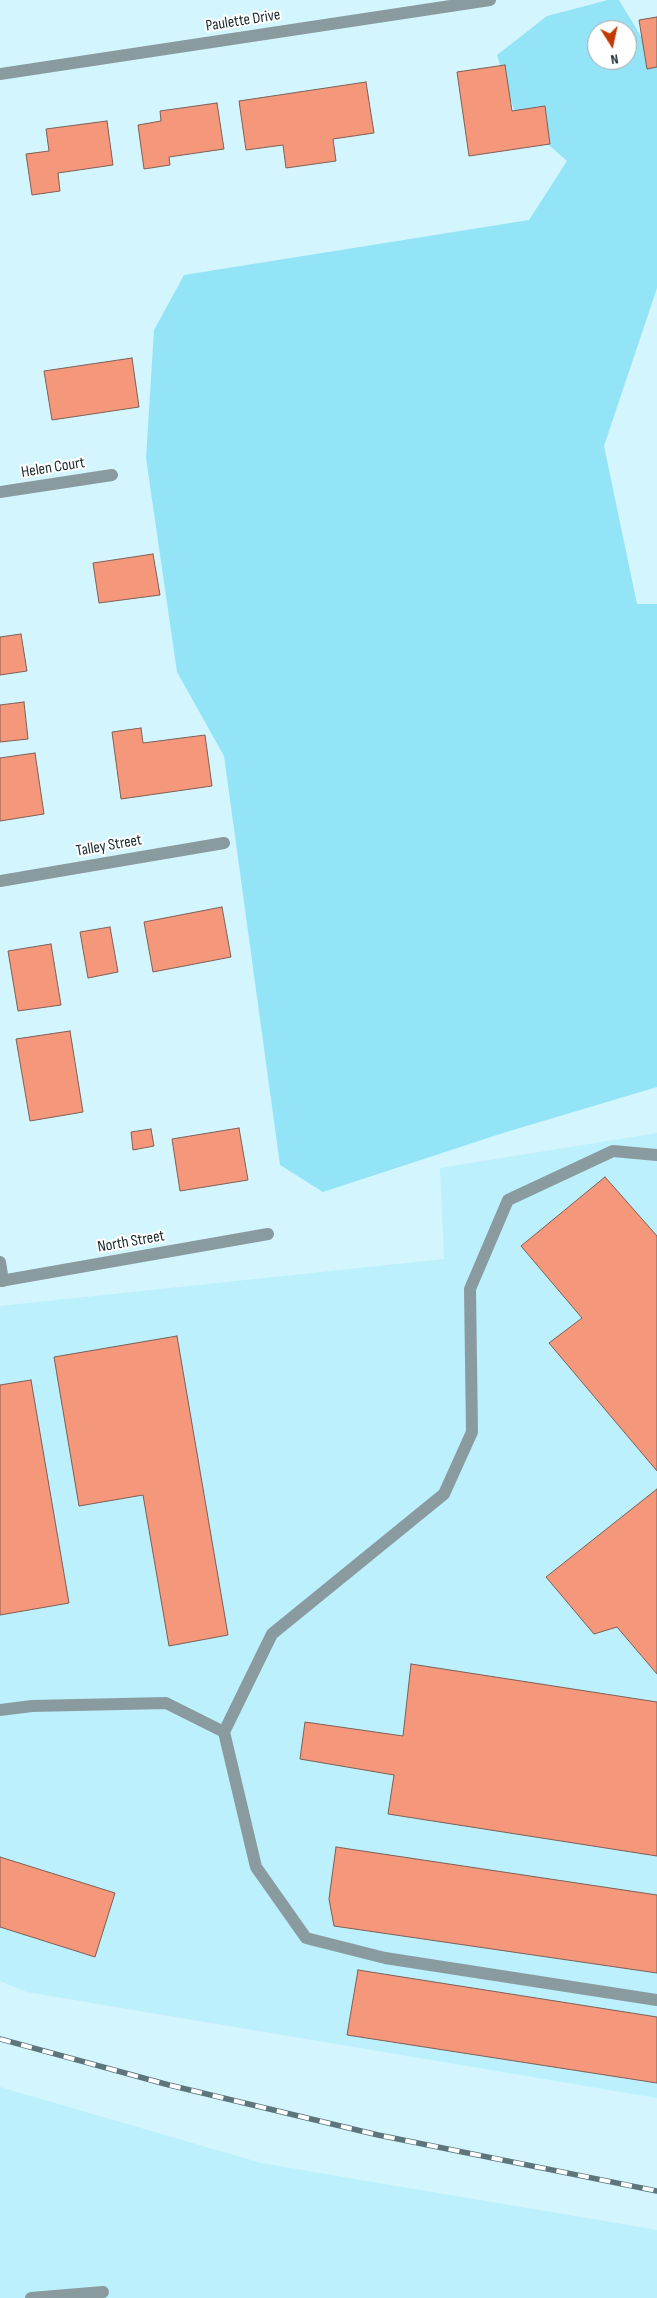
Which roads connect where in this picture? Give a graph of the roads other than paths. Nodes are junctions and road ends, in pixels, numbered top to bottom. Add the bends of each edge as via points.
1 (490, 0) edge
2 (0, 74) edge
3 (112, 475) dead end
4 (0, 492) edge
5 (224, 843) dead end
6 (0, 881) edge
7 (657, 1154) edge
8 (268, 1234) dead end
9 (0, 1262) edge
10 (2, 1281) edge
11 (0, 1710) edge
12 (224, 1732) junction
13 (657, 2000) edge
14 (103, 2292) dead end
15 (31, 2298) edge

1 - 2 street, Paulette Drive
3 - 4 street, Helen Court
5 - 6 street, Talley Street
7 - 12 street via 613,1151 508,1200 470,1288 472,1432 444,1494 272,1634
8 - 10 street, North Street
9 - 10 street
11 - 12 street via 32,1706 166,1703
12 - 13 street via 256,1867 306,1938 385,1958
14 - 15 street

